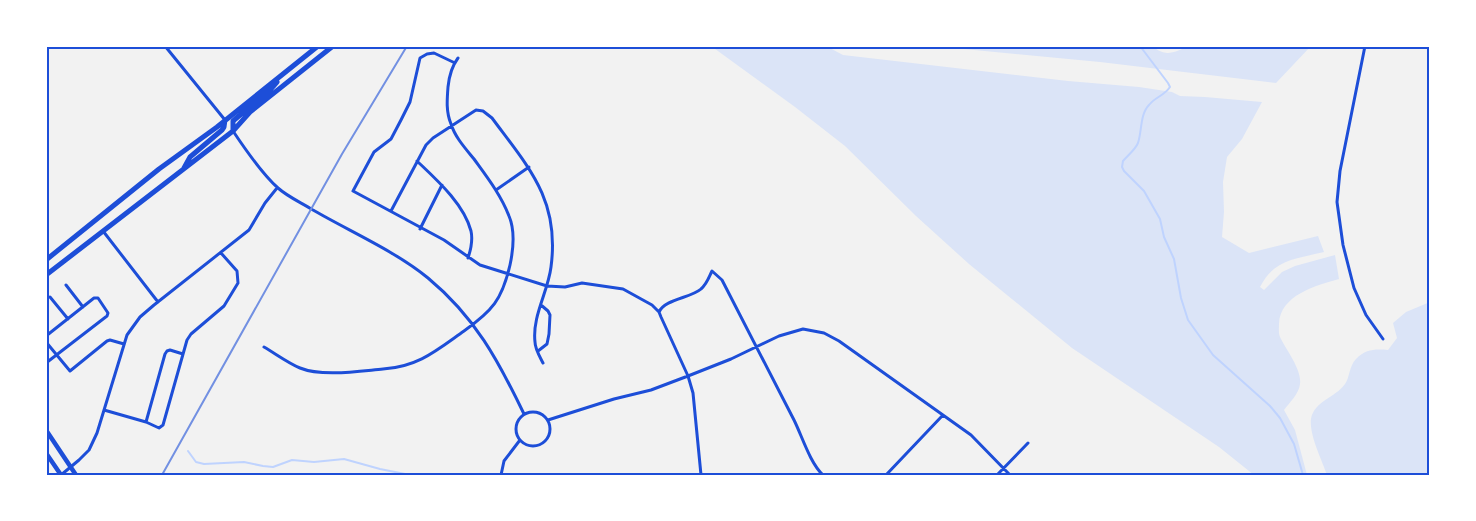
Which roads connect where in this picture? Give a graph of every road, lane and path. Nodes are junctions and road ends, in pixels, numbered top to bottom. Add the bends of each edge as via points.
1 (318, 46) edge
2 (332, 46) edge
3 (1366, 46) edge
4 (167, 47) edge
5 (458, 58) dead end
6 (455, 63) junction
7 (288, 70) junction
8 (225, 120) junction
9 (451, 126) junction
10 (233, 131) junction
11 (417, 161) junction
12 (529, 167) junction
13 (184, 168) junction
14 (442, 185) junction
15 (277, 188) junction
16 (496, 190) junction
17 (391, 211) junction
18 (420, 228) junction
19 (103, 231) junction
20 (221, 253) junction
21 (468, 258) junction
22 (46, 260) edge
23 (46, 275) edge
24 (508, 275) junction
25 (66, 285) dead end
26 (547, 286) junction
27 (50, 297) dead end
28 (158, 302) junction
29 (541, 305) junction
30 (83, 308) junction
31 (660, 312) junction
32 (68, 319) junction
33 (473, 324) junction
34 (46, 336) edge
35 (1383, 339) dead end
36 (46, 342) edge
37 (124, 344) junction
38 (264, 347) dead end
39 (757, 347) junction
40 (538, 351) junction
41 (183, 354) junction
42 (56, 356) junction
43 (46, 363) edge
44 (543, 363) dead end
45 (688, 376) junction
46 (104, 410) junction
47 (524, 414) junction
48 (943, 415) junction
49 (548, 420) junction
50 (146, 422) junction
51 (46, 430) edge
52 (520, 440) junction
53 (1028, 443) dead end
54 (46, 453) edge
55 (71, 467) junction
56 (1004, 468) junction
57 (819, 472) junction
58 (61, 475) edge
59 (76, 475) edge
60 (501, 475) edge
61 (702, 475) edge
62 (814, 475) edge
63 (823, 475) edge
64 (886, 475) edge
65 (997, 475) edge
66 (1010, 475) edge

1 - 7 main road
2 - 10 main road via 250,112
3 - 35 street via 1340,171 1337,202 1354,288 1366,315
4 - 8 street
5 - 6 street
6 - 9 street via 447,102
6 - 17 street via 434,53 420,58 410,102 401,120 391,139 374,152 353,191
7 - 8 main road
7 - 10 main road via 233,121
8 - 13 main road via 222,130 190,156
8 - 22 main road
9 - 11 street via 433,138
9 - 12 street via 469,113 483,111 492,118
9 - 16 street
10 - 13 main road
10 - 15 street
11 - 14 street
11 - 17 street
12 - 16 street
12 - 26 street via 549,212 552,240
13 - 19 main road
14 - 18 street
14 - 21 street via 471,231
15 - 20 street via 249,230
15 - 33 street via 427,277
16 - 24 street via 510,218 512,257
17 - 18 street
18 - 21 street via 444,240
19 - 23 main road
19 - 28 street
20 - 28 street
20 - 41 street via 237,271 238,283 224,306 191,334
21 - 24 street
24 - 26 street
24 - 33 street via 493,307
25 - 30 street
26 - 29 street
26 - 31 street via 582,284 623,289 652,304
27 - 32 street
28 - 37 street via 140,317
29 - 40 street via 536,324
29 - 40 street via 550,315 549,334 547,344
30 - 32 street
30 - 42 street via 96,298 108,315
31 - 39 street via 665,305 701,289 712,271 722,280
31 - 45 street
32 - 34 street
33 - 38 street via 422,360 396,368 330,373 302,369
33 - 47 street
36 - 42 street
37 - 42 street via 107,341 70,371
37 - 46 street
39 - 45 street
39 - 48 street via 803,329 824,333
39 - 57 street
40 - 44 street
41 - 50 street via 170,350 165,354
41 - 50 street via 163,425 159,428
42 - 43 street
45 - 49 street
45 - 61 street via 693,393
46 - 50 street
46 - 55 street via 89,450
47 - 49 street via 536,411
47 - 52 street via 515,425
48 - 56 street via 972,435
48 - 64 street
49 - 52 street via 550,431 545,441 530,446
51 - 55 street
52 - 60 street via 504,461
53 - 56 street
54 - 58 street
55 - 58 street
55 - 59 street
56 - 65 street
56 - 66 street
57 - 62 street
57 - 63 street

